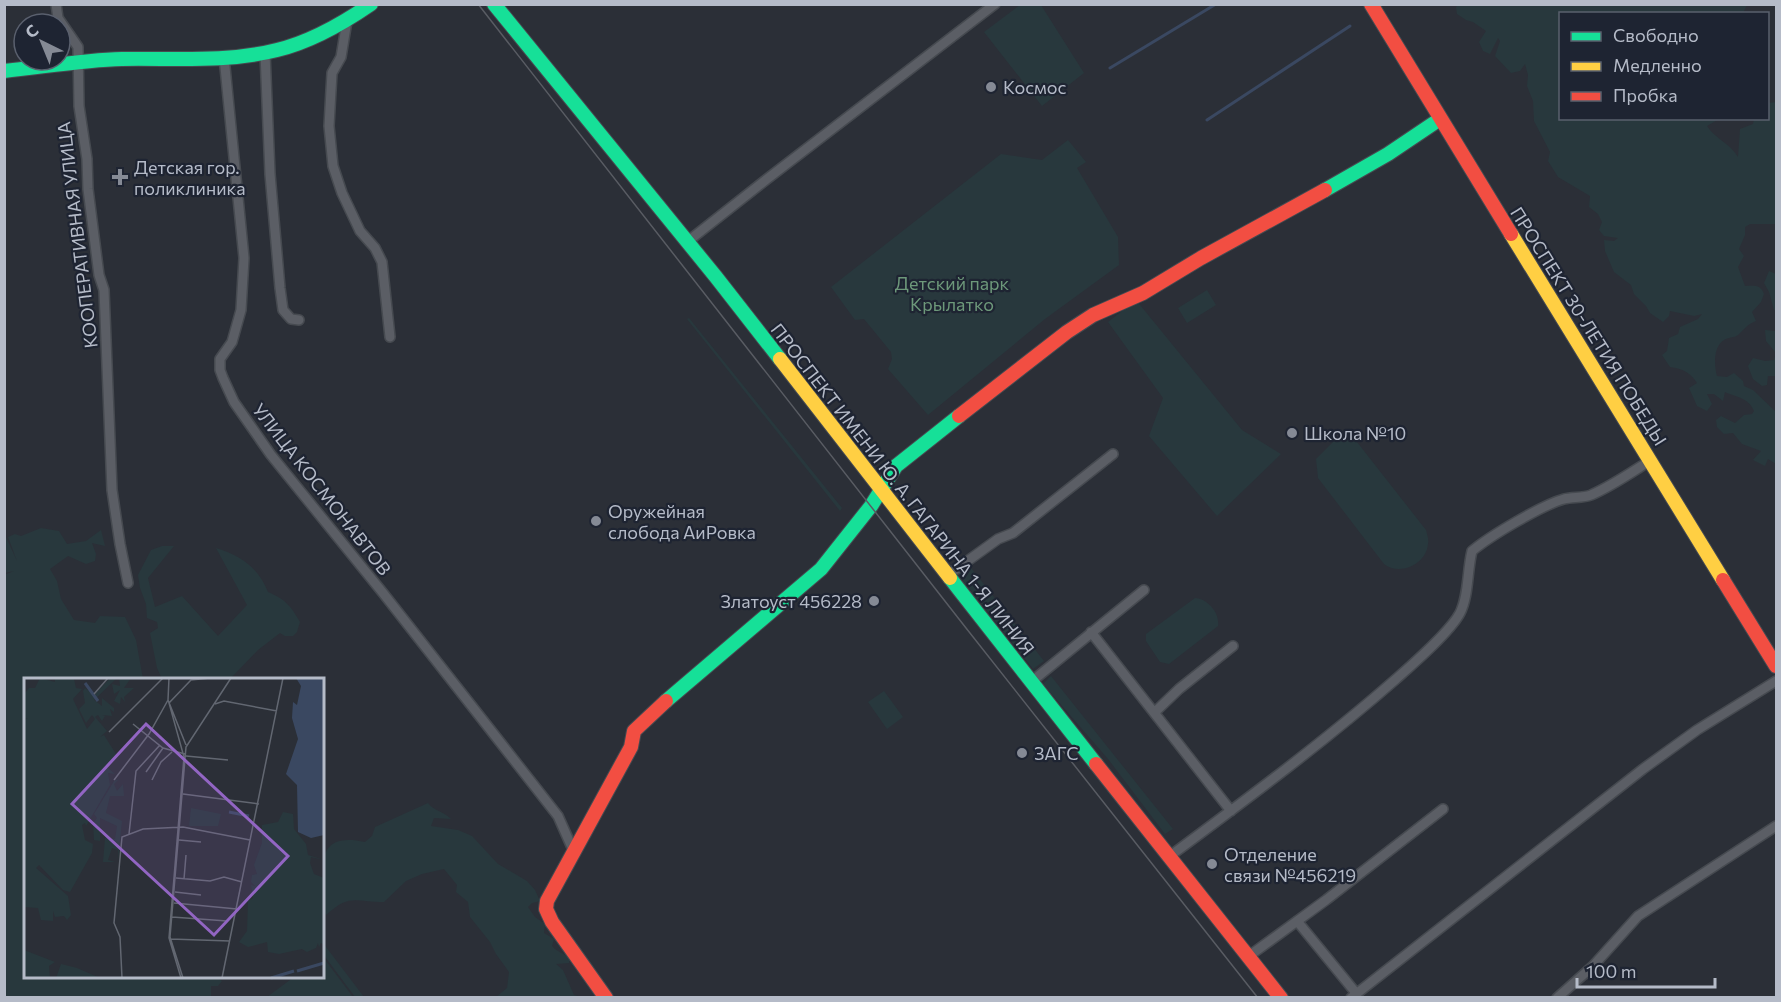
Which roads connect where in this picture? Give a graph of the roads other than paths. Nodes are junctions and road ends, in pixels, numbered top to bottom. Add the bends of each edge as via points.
1 (56, 4) edge
2 (371, 4) edge
3 (494, 4) edge
4 (995, 4) edge
5 (1371, 4) edge
6 (347, 21) junction
7 (265, 53) junction
8 (224, 57) junction
9 (80, 62) junction
10 (4, 71) edge
11 (1440, 119) junction
12 (687, 243) junction
13 (299, 320) dead end
14 (390, 337) dead end
15 (1113, 454) dead end
16 (1651, 460) junction
17 (881, 489) junction
18 (948, 575) junction
19 (128, 583) dead end
20 (1144, 590) dead end
21 (1091, 632) junction
22 (1233, 646) dead end
23 (1776, 666) edge
24 (1776, 681) edge
25 (1031, 682) junction
26 (1155, 712) junction
27 (1443, 809) dead end
28 (1231, 811) junction
29 (1776, 826) edge
30 (574, 852) junction
31 (1170, 856) junction
32 (1297, 921) junction
33 (1249, 956) junction
34 (1354, 995) edge
35 (606, 998) edge
36 (1281, 998) edge
37 (1557, 998) edge

1 - 9 street via 58,18 78,47
2 - 6 main road
3 - 12 main road, ПРОСПЕКТ ИМЕНИ Ю. А. ГАГАРИНА 1-Я ЛИНИЯ
4 - 12 street
5 - 11 main road, ПРОСПЕКТ 30-ЛЕТИЯ ПОБЕДЫ
6 - 7 main road via 312,39
6 - 14 street via 341,57 332,74 329,126 333,166 360,231 382,262
7 - 8 main road
7 - 13 street via 280,288 283,310 291,320
8 - 9 main road
8 - 30 street, УЛИЦА КОСМОНАВТОВ via 244,258 241,310 231,342 220,359 220,370 234,402 270,455 558,816
9 - 10 main road
9 - 19 street, КООПЕРАТИВНАЯ УЛИЦА via 79,106 105,300 112,490
11 - 16 main road, ПРОСПЕКТ 30-ЛЕТИЯ ПОБЕДЫ
11 - 17 main road via 1308,200 1067,332 896,466
12 - 17 main road, ПРОСПЕКТ ИМЕНИ Ю. А. ГАГАРИНА 1-Я ЛИНИЯ
15 - 18 street via 1014,533
16 - 23 main road, ПРОСПЕКТ 30-ЛЕТИЯ ПОБЕДЫ
16 - 28 street via 1588,496 1551,504 1472,551 1460,614 1452,624 1357,713
17 - 18 main road, ПРОСПЕКТ ИМЕНИ Ю. А. ГАГАРИНА 1-Я ЛИНИЯ
17 - 30 main road via 821,569 634,730 631,747
18 - 25 main road, ПРОСПЕКТ ИМЕНИ Ю. А. ГАГАРИНА 1-Я ЛИНИЯ
20 - 21 street
21 - 25 street
21 - 26 street
22 - 26 street
24 - 34 street via 1697,730 1643,770
25 - 31 main road, ПРОСПЕКТ ИМЕНИ Ю. А. ГАГАРИНА 1-Я ЛИНИЯ
26 - 28 street
27 - 32 street
28 - 31 street
29 - 37 street via 1638,916 1593,966
30 - 35 main road via 546,909
31 - 33 main road, ПРОСПЕКТ ИМЕНИ Ю. А. ГАГАРИНА 1-Я ЛИНИЯ
32 - 33 street
32 - 34 street
33 - 36 main road, ПРОСПЕКТ ИМЕНИ Ю. А. ГАГАРИНА 1-Я ЛИНИЯ

